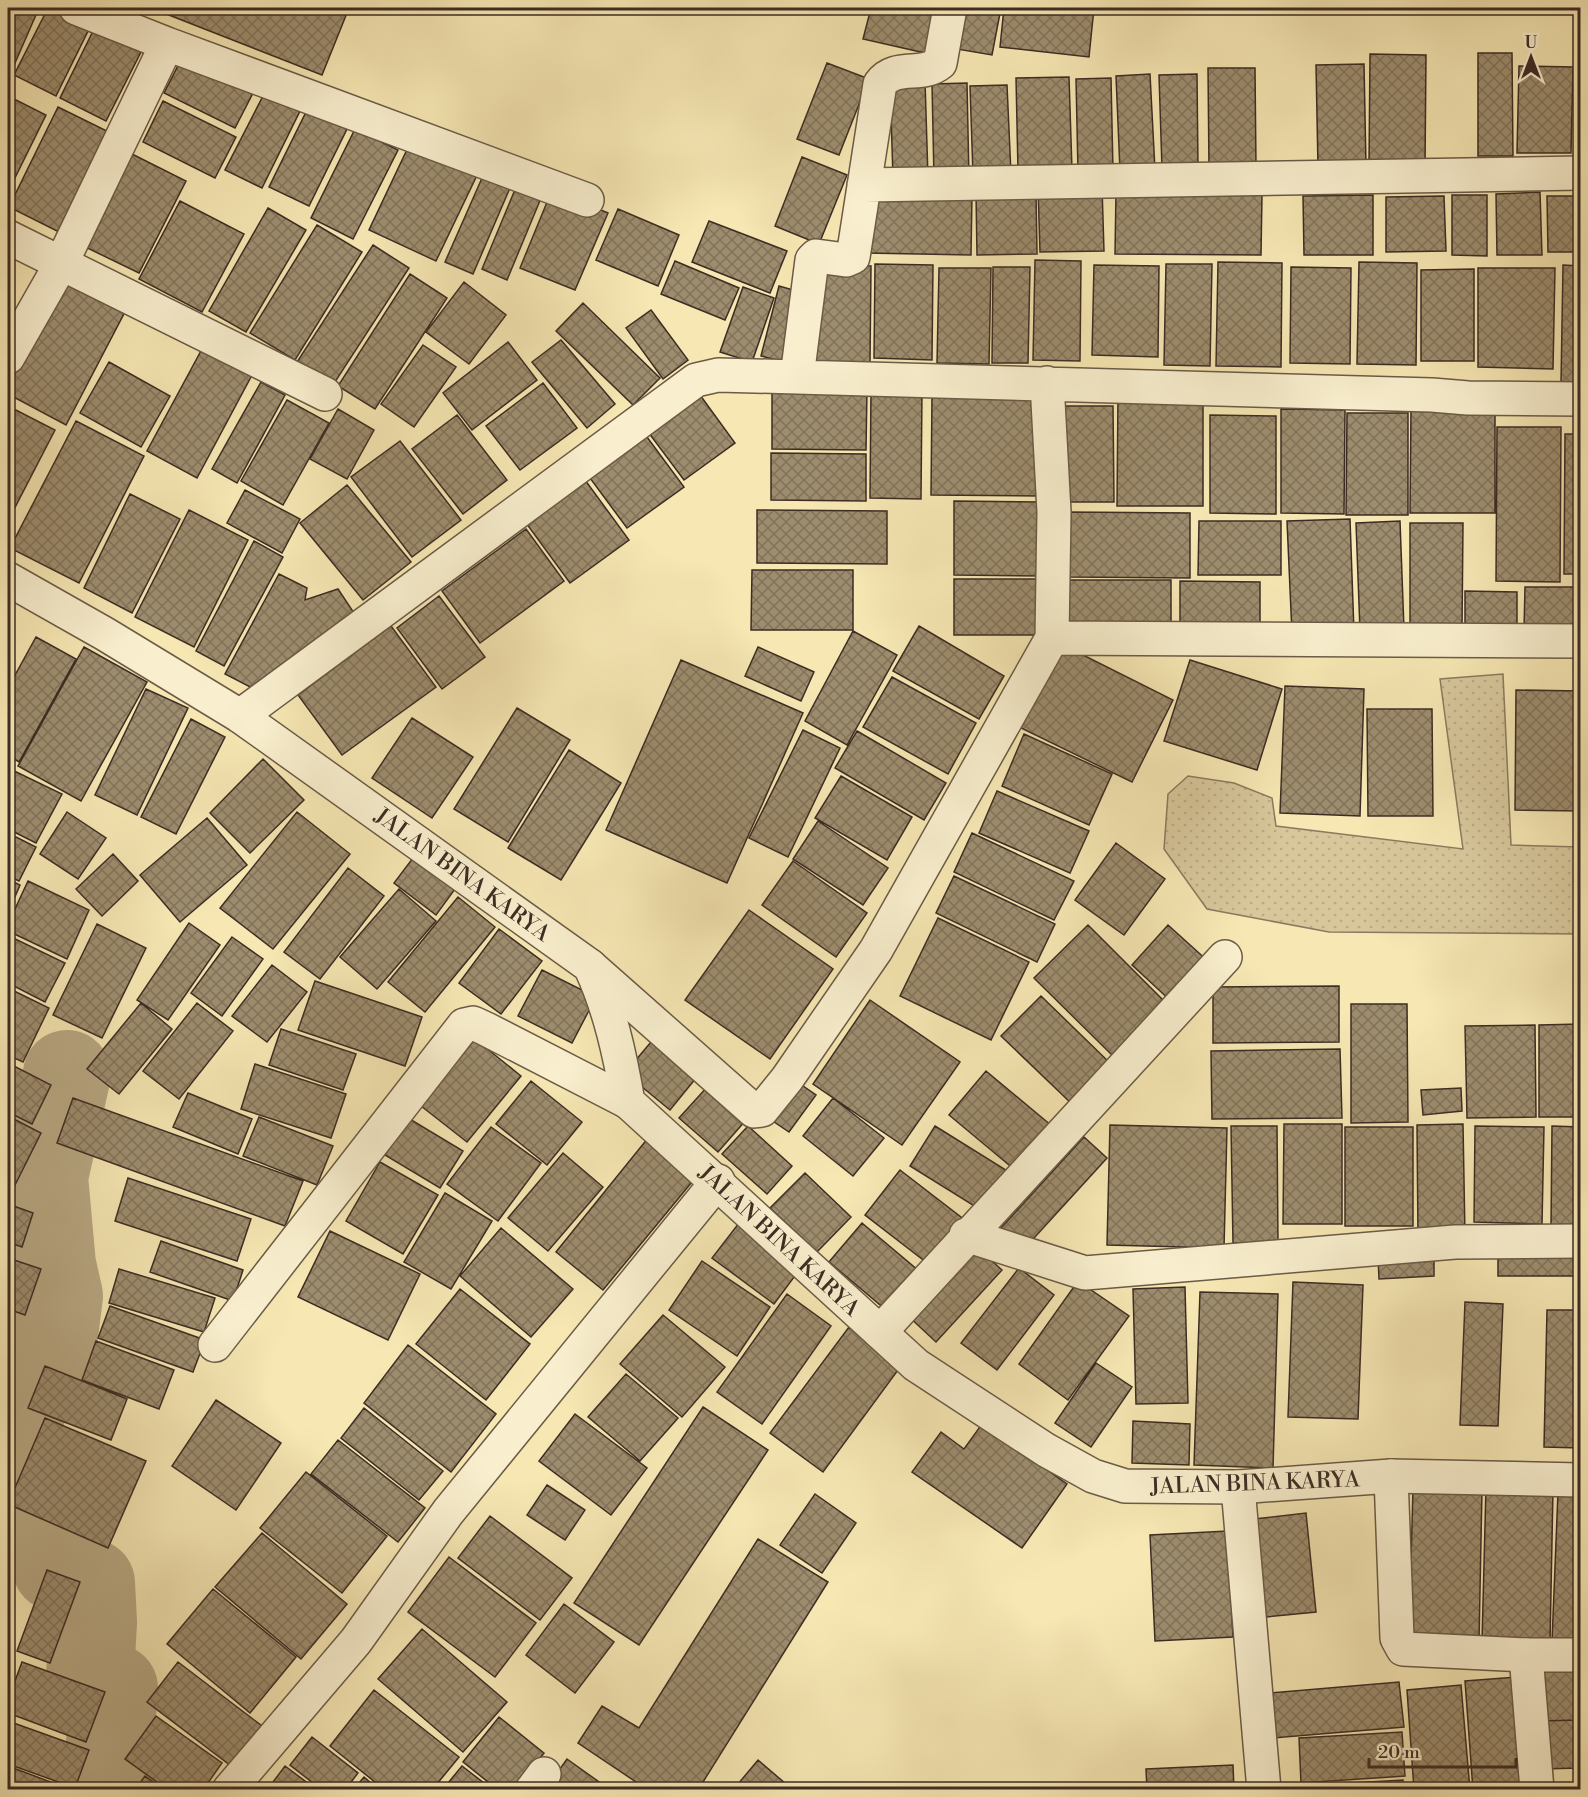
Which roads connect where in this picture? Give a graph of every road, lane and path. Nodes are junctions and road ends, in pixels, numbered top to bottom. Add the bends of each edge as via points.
1 (76, 8) edge
2 (950, 8) edge
3 (168, 44) junction
4 (1581, 173) edge
5 (864, 185) junction
6 (586, 200) dead end
7 (8, 237) edge
8 (61, 264) junction
9 (8, 357) edge
10 (797, 377) junction
11 (1047, 383) junction
12 (325, 394) dead end
13 (1581, 399) edge
14 (8, 579) edge
15 (1052, 638) junction
16 (1581, 641) edge
17 (240, 716) junction
18 (1225, 957) dead end
19 (590, 966) junction
20 (628, 1102) junction
21 (718, 1181) junction
22 (966, 1235) junction
23 (1581, 1241) edge
24 (879, 1332) junction
25 (216, 1345) dead end
26 (1391, 1476) junction
27 (1581, 1480) edge
28 (1238, 1487) junction
29 (1526, 1655) junction
30 (1581, 1655) edge
31 (229, 1790) edge
32 (1264, 1790) edge
33 (1537, 1790) edge

1 - 3 street
2 - 5 street via 940,63 927,69 892,72 879,84
3 - 6 street
3 - 8 street
4 - 5 street
5 - 10 street via 853,257 846,260 816,256 812,260
7 - 8 street
8 - 9 street
8 - 12 street
10 - 11 street
10 - 17 street via 718,375 696,380
11 - 13 street
11 - 15 street via 1054,512
14 - 17 street, JALAN BINA KARYA
15 - 16 street
15 - 19 street, JALAN BINA KARYA via 876,950 762,1110 754,1111 747,1106
17 - 19 street, JALAN BINA KARYA
18 - 22 street
19 - 20 street via 612,1026
20 - 21 street, JALAN BINA KARYA
20 - 25 street, JALAN BINA KARYA via 486,1029 473,1023 464,1026
21 - 24 street, JALAN BINA KARYA
21 - 31 street via 448,1512 356,1641
22 - 23 street via 1084,1273 1455,1242
22 - 24 street
24 - 28 street, JALAN BINA KARYA via 950,1388 1093,1476 1125,1486
26 - 27 street
26 - 28 street, JALAN BINA KARYA
26 - 29 street, JALAN BINA KARYA via 1397,1638 1403,1649
28 - 32 street
29 - 30 street, JALAN BINA KARYA
29 - 33 street

